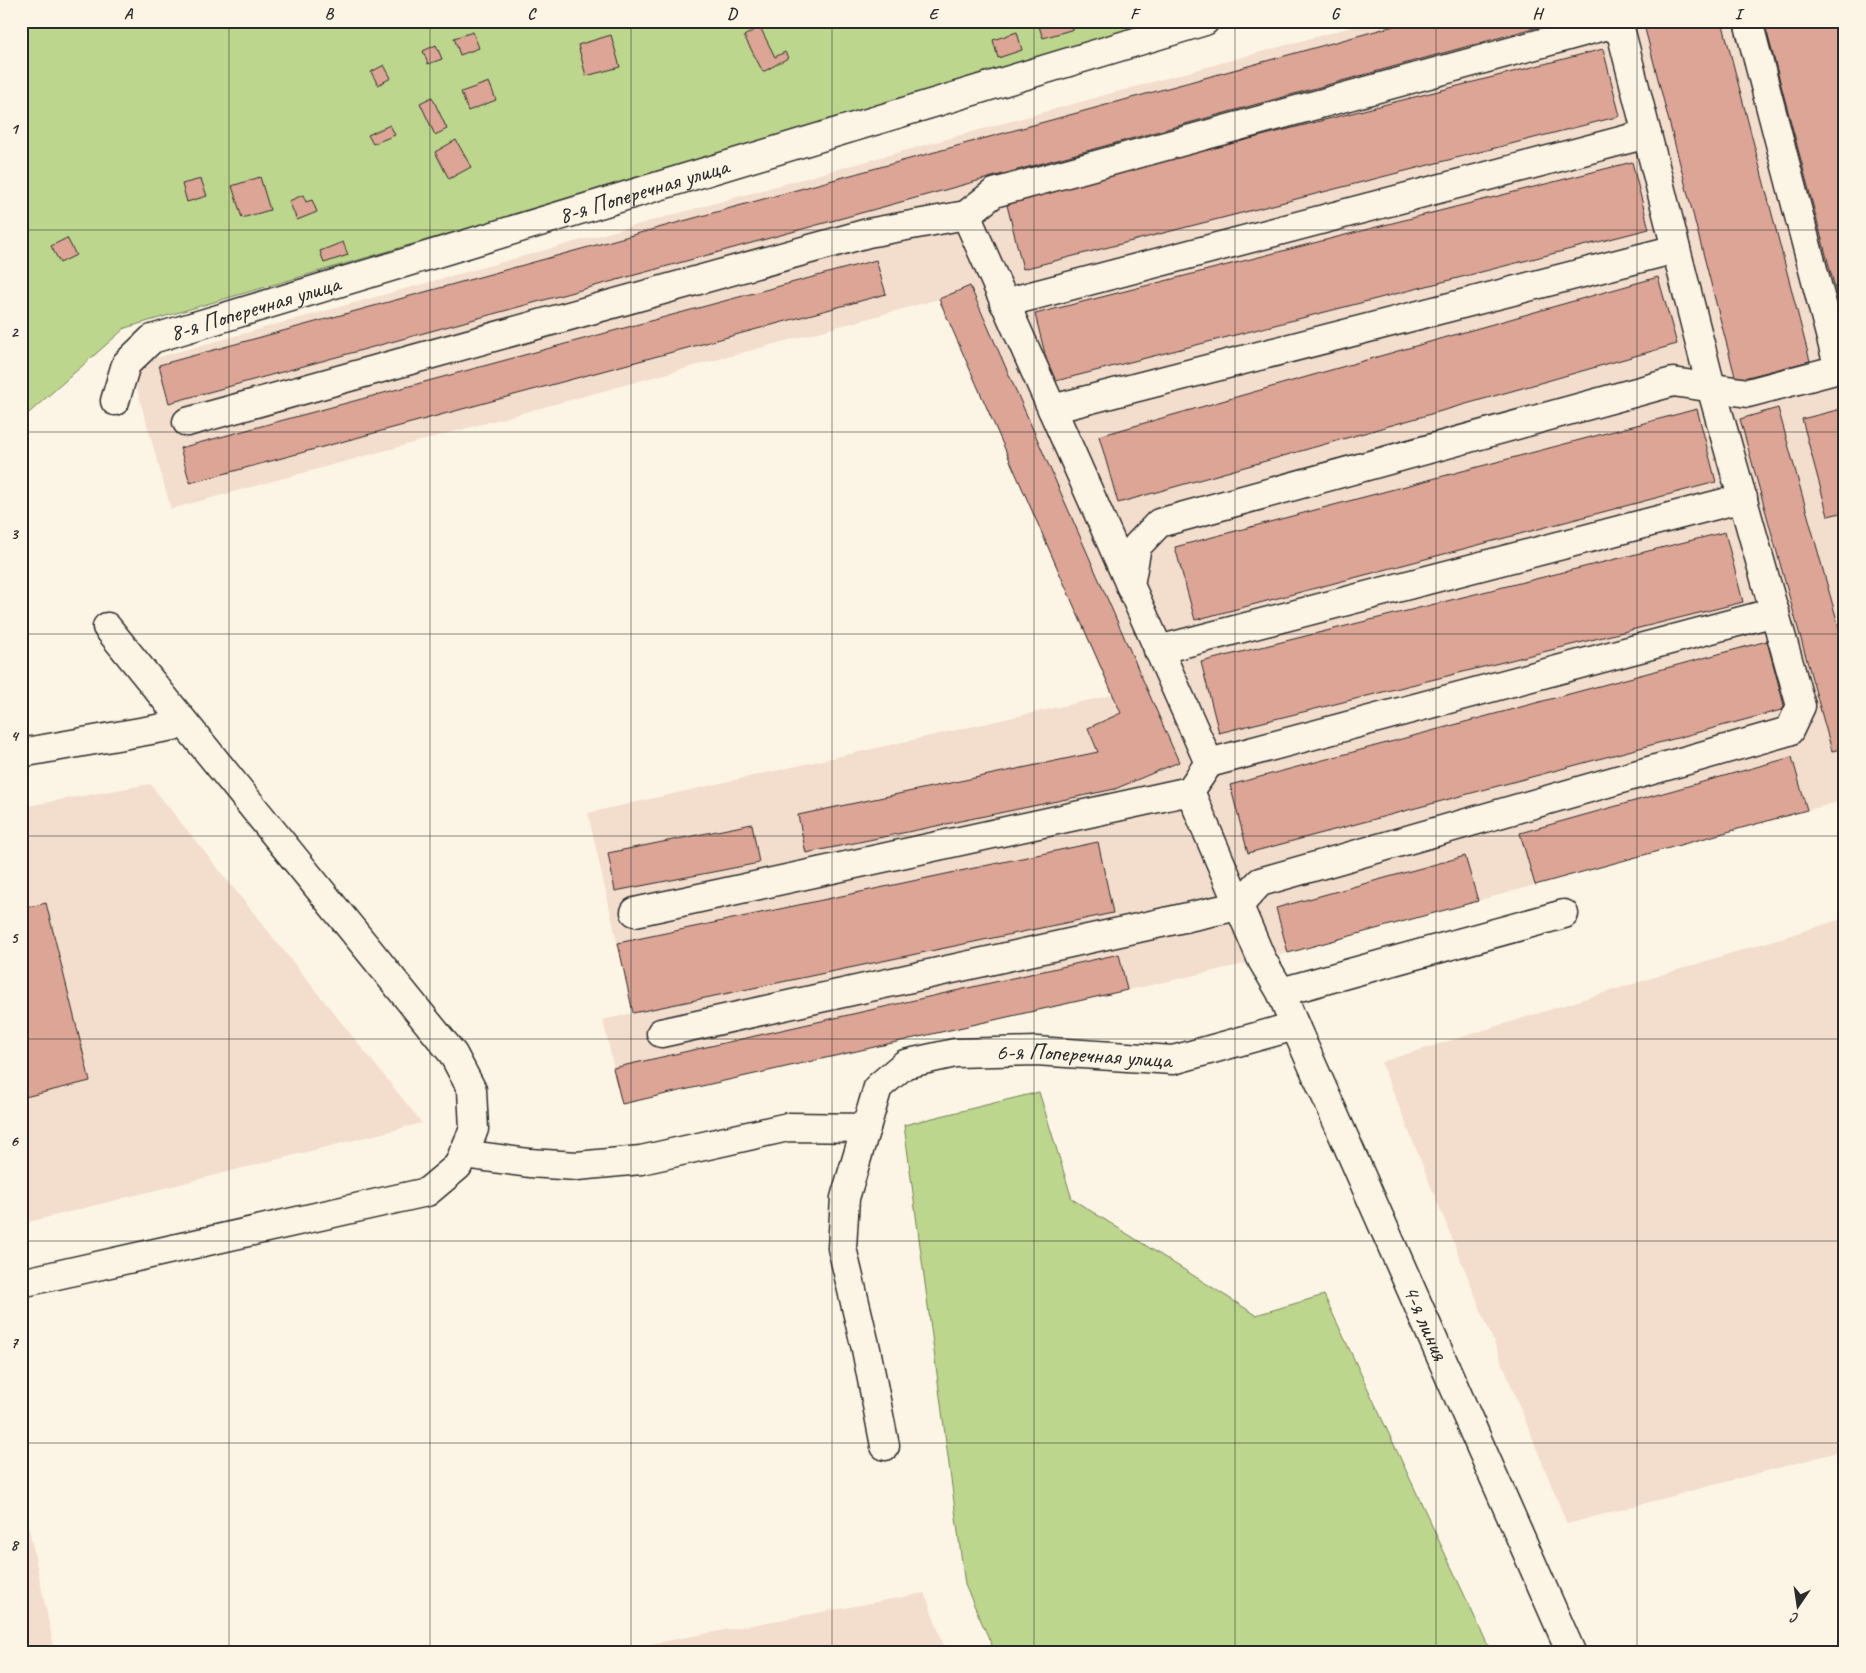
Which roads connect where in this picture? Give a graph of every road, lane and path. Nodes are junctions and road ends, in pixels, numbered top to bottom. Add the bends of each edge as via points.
1 (1748, 21) edge
2 (1196, 23) edge
3 (1647, 134) junction
4 (966, 215) junction
5 (1676, 249) junction
6 (1004, 304) junction
7 (1842, 366) edge
8 (1711, 387) junction
9 (115, 400) dead end
10 (1052, 409) junction
11 (187, 422) dead end
12 (1743, 498) junction
13 (1130, 585) junction
14 (1775, 612) junction
15 (107, 627) dead end
16 (1158, 650) junction
17 (185, 724) junction
18 (21, 753) edge
19 (1209, 764) junction
20 (1190, 791) junction
21 (1238, 906) junction
22 (635, 912) dead end
23 (1564, 914) dead end
24 (1281, 992) junction
25 (1294, 1026) junction
26 (661, 1033) dead end
27 (866, 1128) junction
28 (463, 1154) junction
29 (21, 1283) edge
30 (885, 1446) dead end
31 (1571, 1652) edge

1 - 7 street
2 - 9 street, 8-я Поперечная улица via 152,339 126,364
3 - 4 street via 1621,32 1608,25 994,193
3 - 5 street
3 - 6 street
4 - 6 street
4 - 11 street via 868,233
5 - 8 street
5 - 10 street
6 - 10 street
7 - 8 street via 1748,393
8 - 12 street
8 - 13 street via 1673,382 1160,523 1137,546
10 - 13 street
12 - 14 street
12 - 16 street
13 - 16 street
14 - 19 street
14 - 21 street via 1802,706 1789,731 1260,882
15 - 17 street
16 - 19 street
17 - 18 street
17 - 28 street via 453,1054 472,1090 474,1130
19 - 20 street
20 - 21 street, 4-я линия
20 - 22 street
21 - 24 street, 4-я линия via 1262,960
21 - 26 street
23 - 24 street
24 - 25 street, 4-я линия
25 - 27 street, 6-я Поперечная улица via 1173,1060 1036,1051 955,1053 905,1064 878,1087
25 - 31 street, 4-я линия
27 - 28 street via 788,1127 641,1160 577,1166
27 - 30 street via 845,1198 842,1248
28 - 29 street via 458,1166 427,1192

